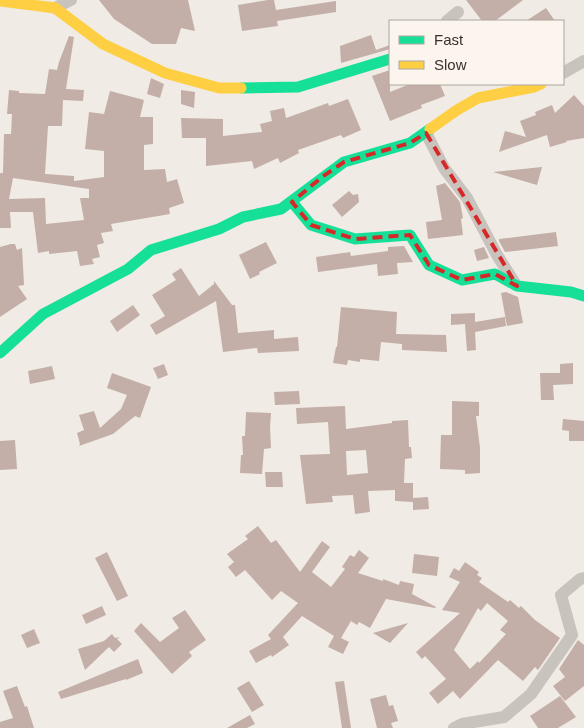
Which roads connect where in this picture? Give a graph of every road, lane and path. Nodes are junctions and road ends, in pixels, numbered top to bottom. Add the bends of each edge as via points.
1 (71, 0) edge
2 (0, 1) edge
3 (55, 8) junction
4 (458, 12) dead end
5 (448, 20) edge
6 (389, 59) edge
7 (584, 61) edge
8 (564, 72) edge
9 (538, 85) edge
10 (426, 133) junction
11 (292, 202) junction
12 (517, 286) junction
13 (584, 288) edge
14 (571, 292) junction
15 (584, 296) edge
16 (0, 353) edge
17 (584, 578) edge
18 (454, 728) edge

1 - 3 street
2 - 3 street
3 - 6 street via 103,44 166,73 218,88 298,87
4 - 5 street
7 - 8 street
9 - 10 street via 478,98
10 - 11 street via 410,143 344,162
10 - 12 street
11 - 12 street via 311,226 355,239 410,235 429,265 462,280 495,274
11 - 16 street via 281,209 243,217 219,229 151,250 128,269 42,314
12 - 14 street
13 - 14 street
14 - 15 street
17 - 18 street via 561,595 572,635 531,694 504,717

